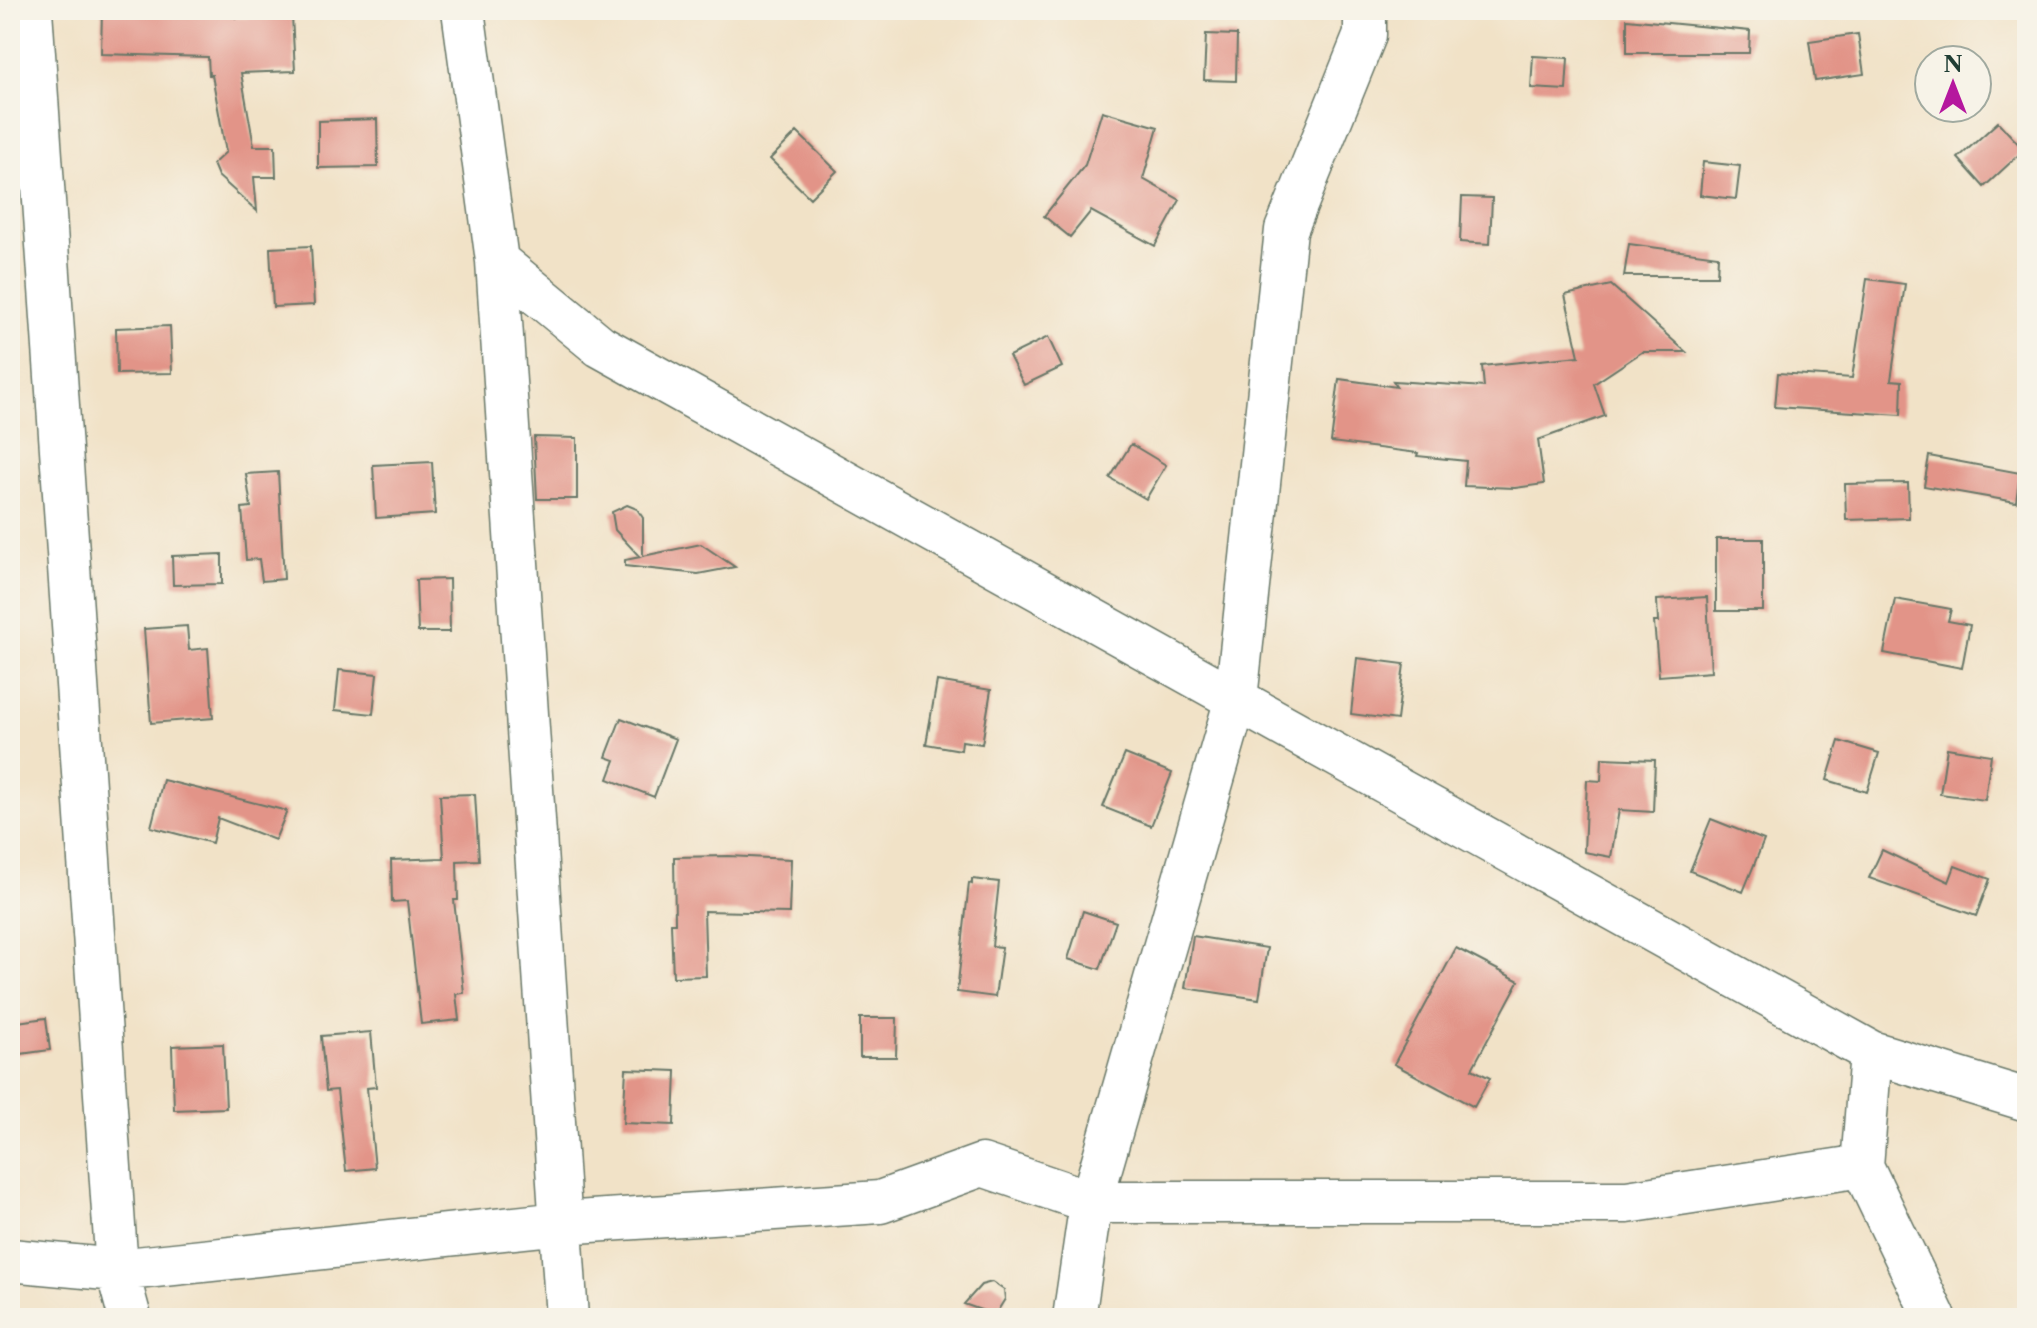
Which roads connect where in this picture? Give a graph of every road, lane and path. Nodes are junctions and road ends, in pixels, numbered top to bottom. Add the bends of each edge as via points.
1 (31, 10) edge
2 (463, 10) edge
3 (1365, 10) edge
4 (497, 261) junction
5 (1236, 699) junction
6 (1871, 1052) junction
7 (2027, 1100) edge
8 (1862, 1166) junction
9 (1091, 1202) junction
10 (561, 1223) junction
11 (10, 1260) edge
12 (117, 1270) junction
13 (130, 1318) edge
14 (567, 1318) edge
15 (1074, 1318) edge
16 (1935, 1318) edge

1 - 12 street
2 - 4 street
3 - 5 street via 1365,35 1286,230
4 - 5 street via 600,346
4 - 10 street
5 - 6 street
5 - 9 street
6 - 7 street
6 - 8 street
8 - 9 street via 1627,1202
8 - 16 street
9 - 10 street via 982,1165 880,1202
9 - 15 street
10 - 12 street
10 - 14 street
11 - 12 street
12 - 13 street

